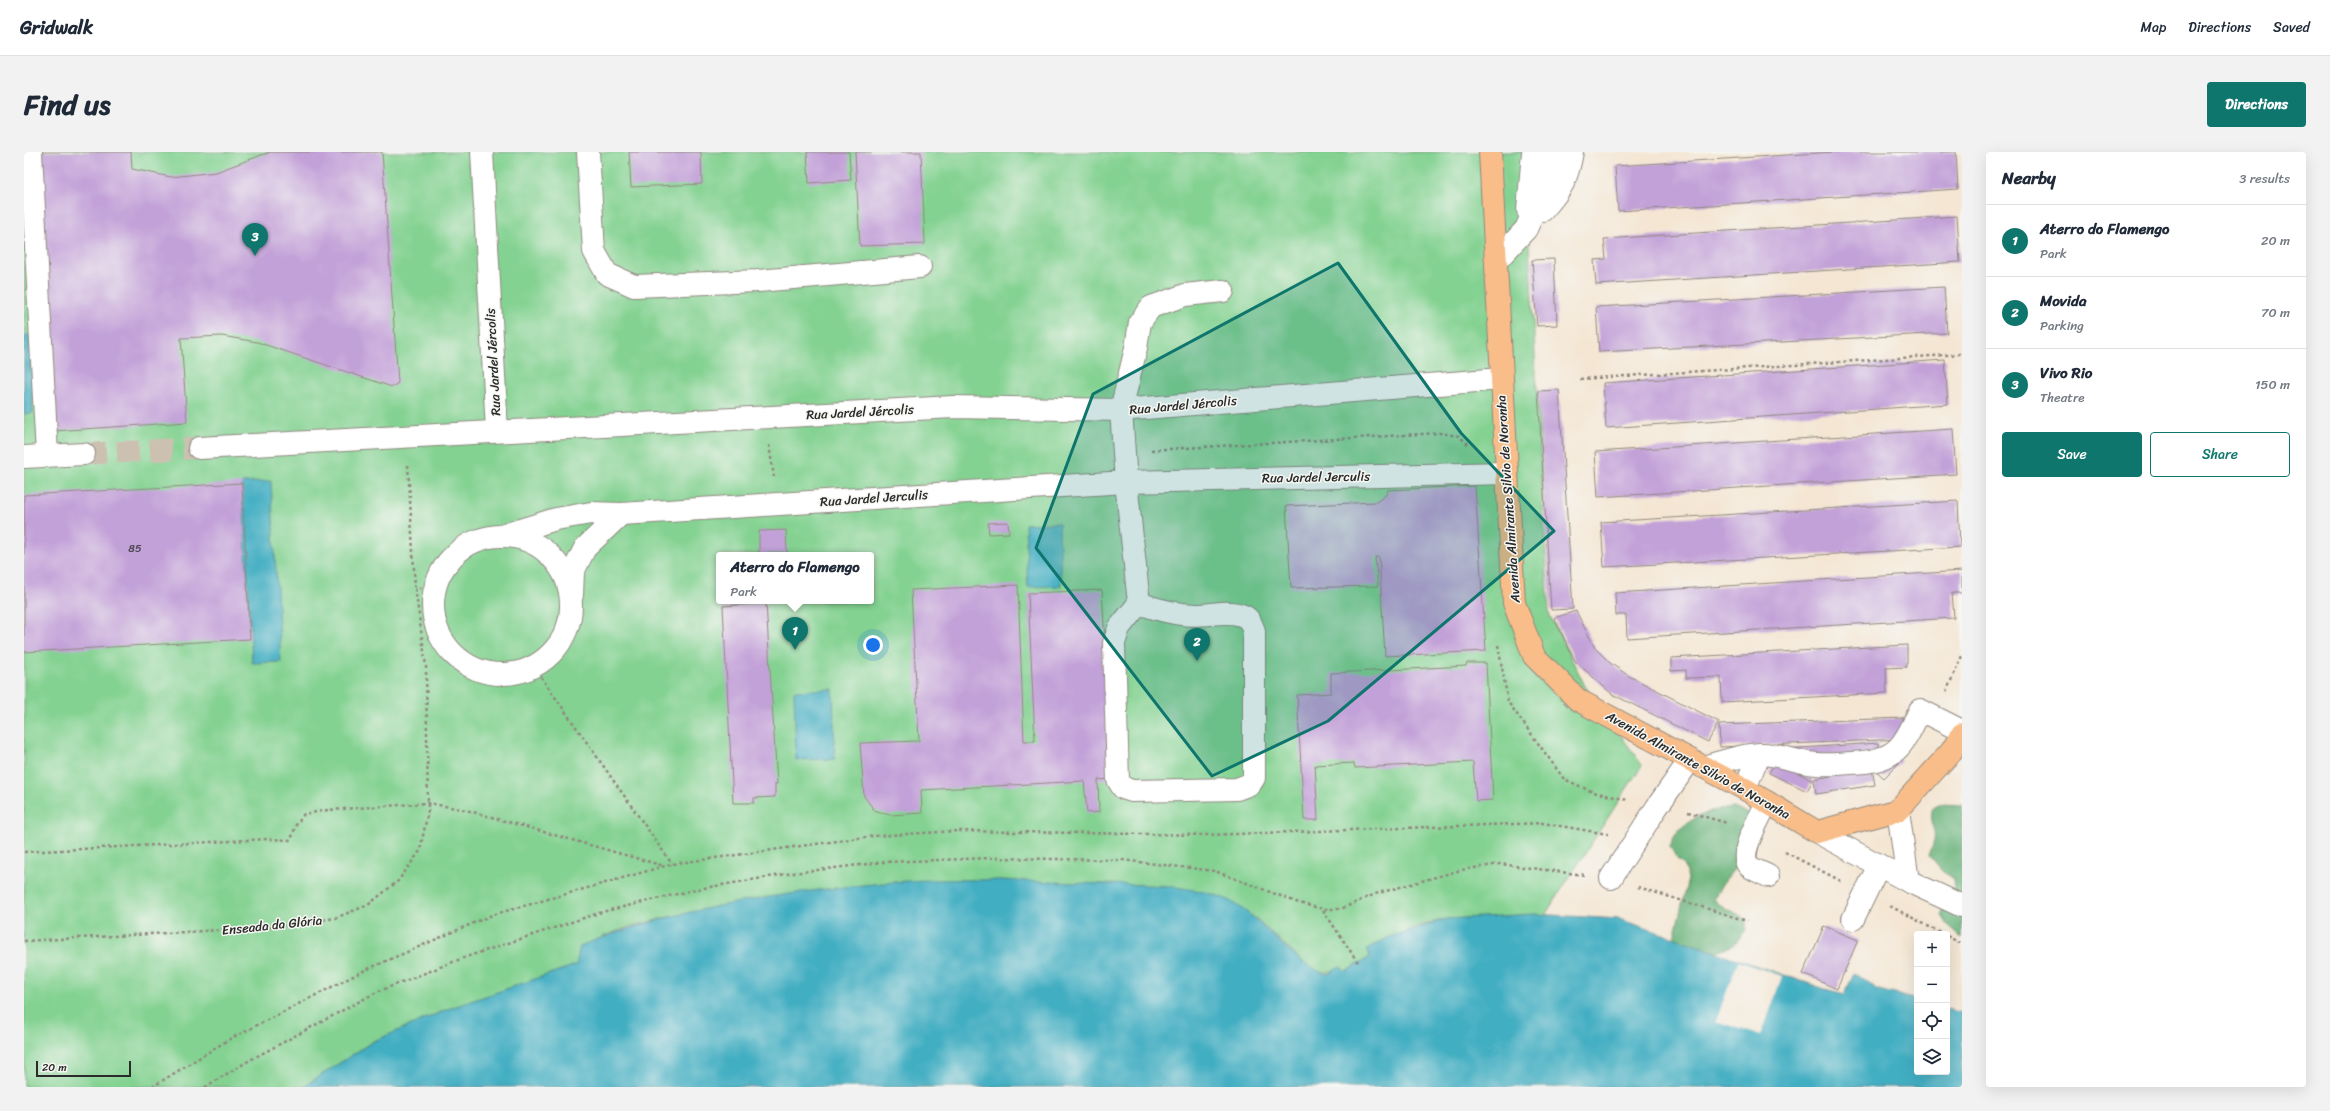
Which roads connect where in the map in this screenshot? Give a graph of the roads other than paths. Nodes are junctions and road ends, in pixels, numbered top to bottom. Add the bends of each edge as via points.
1 (30, 152) edge
2 (482, 152) edge
3 (588, 152) edge
4 (1490, 152) edge
5 (1533, 152) edge
6 (1551, 152) edge
7 (1572, 152) edge
8 (1526, 229) junction
9 (1496, 261) junction
10 (920, 268) dead end
11 (31, 283) edge
12 (1223, 291) dead end
13 (1500, 379) junction
14 (1121, 410) junction
15 (487, 432) junction
16 (199, 448) tunnel mouth
17 (84, 454) tunnel mouth
18 (47, 455) junction
19 (24, 457) edge
20 (1507, 473) junction
21 (1126, 482) junction
22 (621, 514) junction
23 (503, 536) junction
24 (572, 602) junction
25 (1139, 603) junction
26 (1962, 731) edge
27 (1958, 745) edge
28 (1761, 754) junction
29 (1697, 764) junction
30 (1745, 789) junction
31 (1768, 802) junction
32 (1898, 810) junction
33 (1817, 832) junction
34 (1879, 865) junction
35 (1768, 876) dead end
36 (1611, 878) road end
37 (1908, 881) junction
38 (1962, 906) edge
39 (1853, 919) dead end

1 - 11 street
2 - 15 street, Rua Jardel Jércolis
3 - 10 street via 594,251 607,274 634,286 758,281
4 - 9 main road, Avenida Almirante Silvio de Noronha
5 - 8 street
6 - 8 street via 1548,179
7 - 8 street via 1563,185
8 - 9 street
9 - 13 main road, Avenida Almirante Silvio de Noronha
11 - 18 street
12 - 14 street via 1185,295 1151,307 1140,322
13 - 14 street, Rua Jardel Jércolis
13 - 20 main road, Avenida Almirante Silvio de Noronha
14 - 15 street, Rua Jardel Jércolis via 953,407
14 - 21 street
15 - 16 street, Rua Jardel Jércolis
17 - 18 street
18 - 19 street
20 - 21 street, Rua Jardel Jerculis
20 - 29 main road, Avenida Almirante Silvio de Noronha via 1514,603 1534,656 1578,700
21 - 22 street, Rua Jardel Jerculis
21 - 25 street
22 - 23 street, Rua Jardel Jerculis via 591,513 556,519
22 - 24 street via 604,533 585,548 573,572
23 - 24 street via 524,539 543,548 558,563 568,581
23 - 24 street via 484,538 467,546 452,557 424,588 439,633 451,652 469,666 490,673 512,674 534,667 550,655 563,640 570,621
25 - 25 street via 1119,628 1114,643 1118,780 1123,788 1132,791 1238,789 1250,784 1254,778 1254,631 1249,620 1232,612 1197,615 1170,613
26 - 28 street via 1920,710 1908,737 1900,747 1874,762 1818,765 1778,755
27 - 32 main road
28 - 29 street
28 - 30 street
29 - 30 main road, Avenida Almirante Silvio de Noronha
29 - 36 street via 1636,839
30 - 31 main road, Avenida Almirante Silvio de Noronha
31 - 33 main road, Avenida Almirante Silvio de Noronha
31 - 35 street via 1744,857 1749,866
32 - 33 main road
32 - 37 street
33 - 34 street, Avenida Almirante Silvio de Noronha
34 - 37 street, Avenida Almirante Silvio de Noronha
34 - 39 street
37 - 38 street, Avenida Almirante Silvio de Noronha

